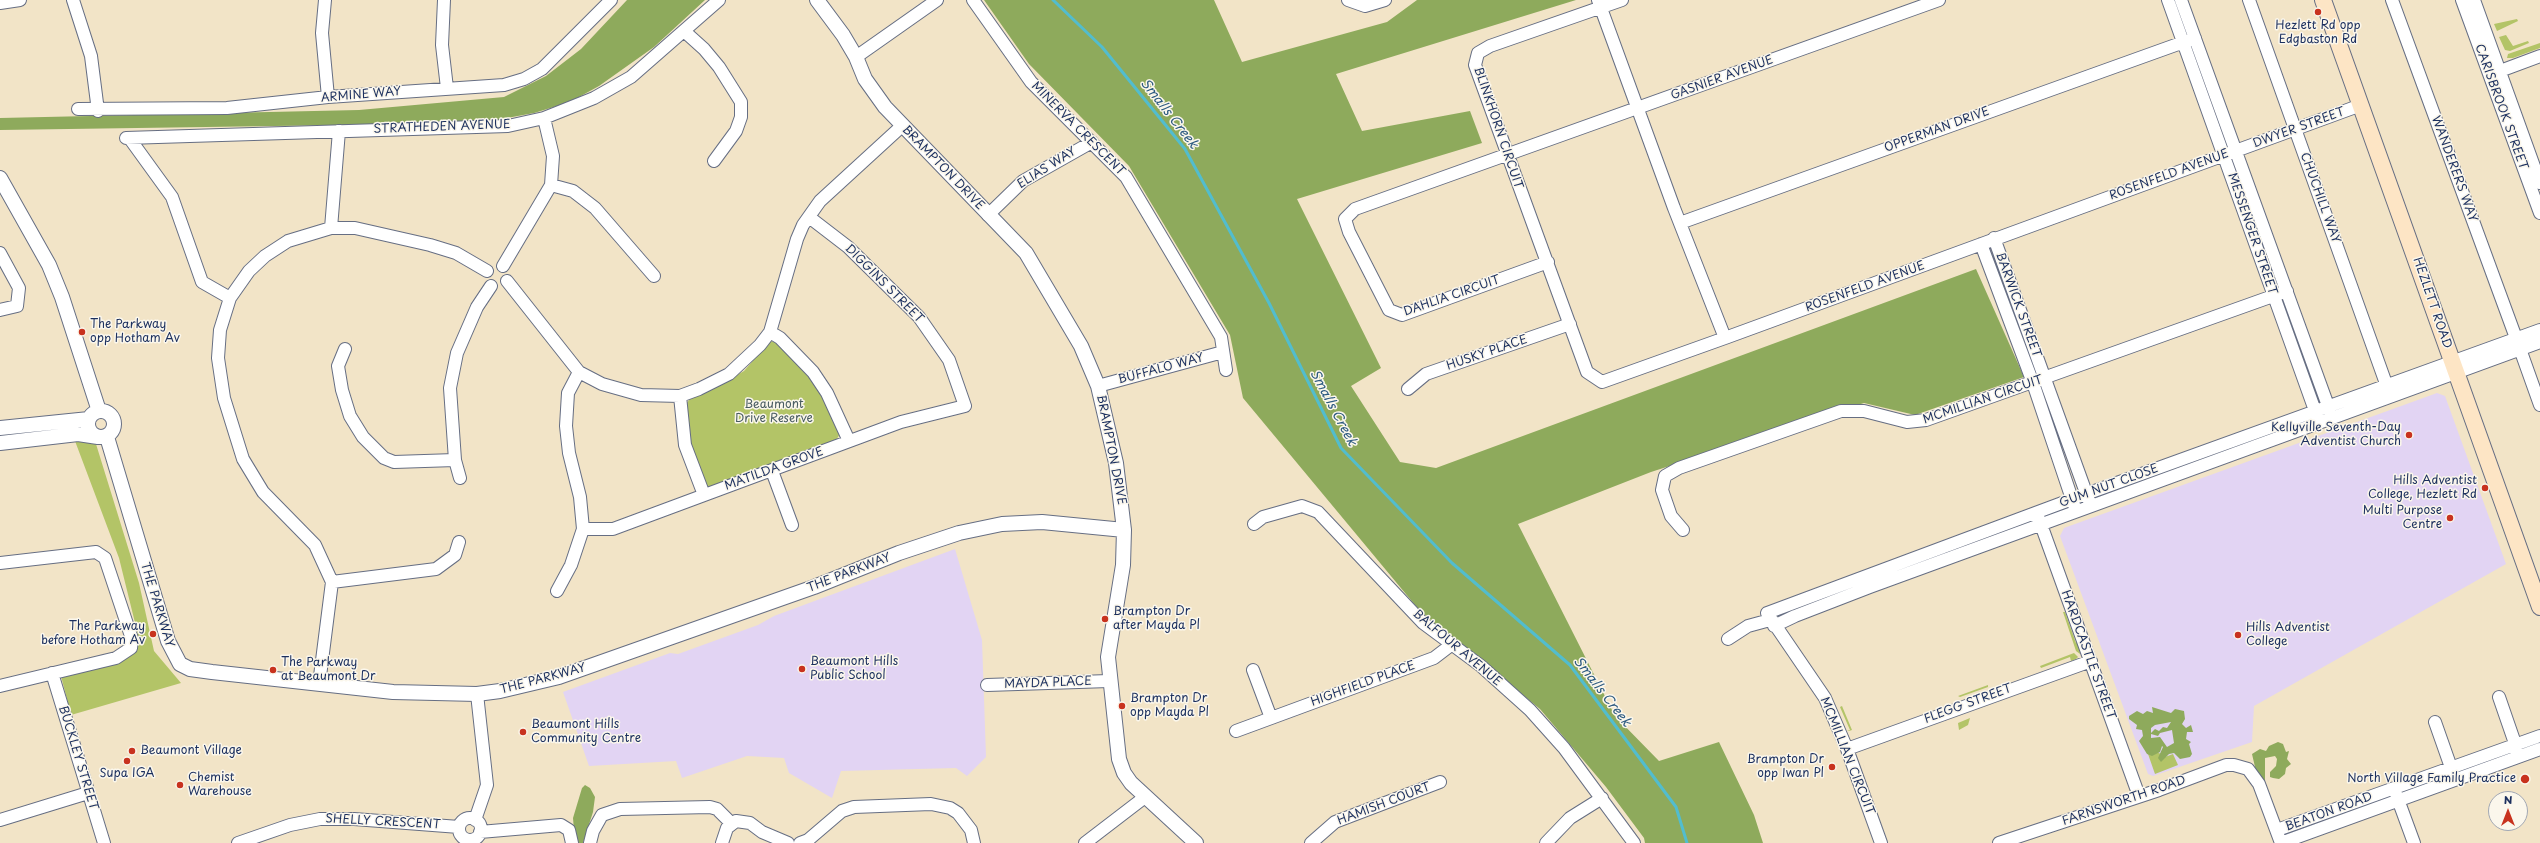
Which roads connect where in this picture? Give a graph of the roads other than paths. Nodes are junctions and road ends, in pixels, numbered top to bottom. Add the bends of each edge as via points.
1 (20, 0) edge
2 (73, 0) edge
3 (325, 0) edge
4 (444, 0) edge
5 (611, 0) edge
6 (719, 0) edge
7 (817, 0) edge
8 (937, 0) edge
9 (973, 0) edge
10 (1348, 0) edge
11 (1385, 0) edge
12 (1622, 0) edge
13 (1939, 0) edge
14 (2168, 0) edge
15 (2181, 0) edge
16 (2249, 0) edge
17 (2323, 0) edge
18 (2392, 0) edge
19 (2462, 0) edge
20 (2474, 0) edge
21 (0, 3) edge
22 (1600, 4) edge
23 (684, 31) junction
24 (2189, 40) junction
25 (2540, 56) edge
26 (856, 57) junction
27 (2494, 73) junction
28 (447, 88) junction
29 (328, 97) junction
30 (2360, 105) junction
31 (1638, 108) junction
32 (78, 109) dead end
33 (98, 110) junction
34 (544, 118) junction
35 (903, 125) junction
36 (2295, 130) junction
37 (339, 131) junction
38 (1092, 142) junction
39 (2237, 151) junction
40 (1506, 156) junction
41 (2224, 156) junction
42 (714, 161) dead end
43 (0, 178) edge
44 (2540, 183) edge
45 (550, 185) junction
46 (2537, 197) edge
47 (2540, 212) edge
48 (988, 214) junction
49 (809, 217) junction
50 (1680, 223) junction
51 (331, 228) junction
52 (1994, 238) junction
53 (1981, 244) junction
54 (0, 253) edge
55 (1548, 262) junction
56 (503, 266) junction
57 (487, 271) junction
58 (654, 276) dead end
59 (507, 281) junction
60 (491, 286) junction
61 (2287, 291) junction
62 (2273, 296) junction
63 (230, 298) junction
64 (0, 310) edge
65 (1570, 324) junction
66 (2540, 330) edge
67 (770, 332) junction
68 (1725, 338) junction
69 (2540, 342) edge
70 (2518, 344) junction
71 (344, 349) dead end
72 (1223, 352) junction
73 (2455, 366) junction
74 (1226, 370) dead end
75 (579, 372) junction
76 (2039, 380) junction
77 (1098, 386) junction
78 (1408, 389) dead end
79 (2389, 391) junction
80 (680, 396) junction
81 (2540, 405) edge
82 (965, 406) joint
83 (2328, 406) junction
84 (2315, 411) junction
85 (94, 415) junction
86 (2333, 418) junction
87 (2319, 424) junction
88 (0, 428) edge
89 (102, 437) junction
90 (849, 441) junction
91 (0, 443) edge
92 (455, 460) junction
93 (772, 471) junction
94 (460, 478) dead end
95 (2086, 494) junction
96 (704, 495) junction
97 (2072, 499) junction
98 (2091, 507) junction
99 (2077, 512) junction
100 (2037, 513) junction
101 (1254, 524) dead end
102 (792, 525) dead end
103 (2042, 526) junction
104 (583, 529) junction
105 (1124, 530) junction
106 (1683, 530) dead end
107 (459, 542) dead end
108 (0, 563) edge
109 (332, 582) junction
110 (557, 591) dead end
111 (2540, 607) edge
112 (1770, 620) junction
113 (1728, 639) dead end
114 (1451, 645) junction
115 (2091, 661) junction
116 (1253, 670) dead end
117 (52, 673) junction
118 (1110, 682) junction
119 (319, 684) junction
120 (987, 685) dead end
121 (0, 686) edge
122 (477, 694) junction
123 (2499, 697) dead end
124 (1271, 718) junction
125 (2435, 722) dead end
126 (1236, 731) dead end
127 (2540, 736) edge
128 (2515, 745) junction
129 (1847, 749) junction
130 (2540, 750) edge
131 (2520, 757) junction
132 (2452, 768) junction
133 (2456, 781) junction
134 (1440, 782) dead end
135 (2394, 789) junction
136 (88, 793) junction
137 (2139, 796) junction
138 (1145, 797) junction
139 (1602, 798) junction
140 (2399, 801) junction
141 (0, 820) edge
142 (475, 820) junction
143 (731, 823) junction
144 (459, 827) junction
145 (2277, 830) junction
146 (480, 832) junction
147 (465, 841) edge
148 (104, 843) edge
149 (238, 843) edge
150 (572, 843) edge
151 (590, 843) edge
152 (722, 843) edge
153 (788, 843) edge
154 (800, 843) edge
155 (974, 843) edge
156 (1085, 843) edge
157 (1196, 843) edge
158 (1311, 843) edge
159 (1546, 843) edge
160 (1634, 843) edge
161 (1882, 843) edge
162 (1999, 843) edge
163 (2281, 843) edge
164 (2414, 843) edge

1 - 21 street
2 - 33 street via 91,56
3 - 29 street via 322,33
4 - 28 street via 442,45
5 - 28 street, ARMINE WAY via 542,69 524,79 484,88
6 - 23 street, STRATHEDEN AVENUE
7 - 26 street, BRAMPTON DRIVE
8 - 26 street
9 - 38 street, MINERVA CRESCENT via 1031,82
10 - 11 street via 1365,6
12 - 22 street, BLINKHORN CIRCUIT
13 - 31 street, GASNIER AVENUE
14 - 24 street, MESSENGER STREET
15 - 24 street, MESSENGER STREET
16 - 36 street, CHUCHILL WAY
17 - 30 main road, HEZLETT ROAD
18 - 70 street, WANDERERS WAY
19 - 27 street, CARISBROOK STREET
20 - 27 street, CARISBROOK STREET
22 - 31 street
22 - 40 street, BLINKHORN CIRCUIT via 1490,46 1478,53 1475,65
23 - 34 street, STRATHEDEN AVENUE via 631,77 594,98
23 - 42 street via 719,67 741,102 741,117 736,131
24 - 39 street, MESSENGER STREET
24 - 41 street, MESSENGER STREET
24 - 50 street, OPPERMAN DRIVE
25 - 27 street
26 - 35 street, BRAMPTON DRIVE via 865,79 885,107
27 - 44 street, CARISBROOK STREET
27 - 46 street, CARISBROOK STREET
28 - 29 street, ARMINE WAY
29 - 33 street, ARMINE WAY via 228,108
30 - 36 street, DWYER STREET
30 - 73 main road, HEZLETT ROAD
31 - 40 street, GASNIER AVENUE
31 - 50 street
32 - 33 street, ARMINE WAY
34 - 37 street, STRATHEDEN AVENUE via 508,126
34 - 45 street via 552,156
35 - 48 street, BRAMPTON DRIVE
35 - 49 street via 820,201
36 - 39 street, DWYER STREET
36 - 79 street, CHUCHILL WAY
37 - 51 street
37 - 63 street, STRATHEDEN AVENUE via 128,138 172,197 202,282
38 - 48 street, ELIAS WAY via 1023,181
38 - 72 street, MINERVA CRESCENT via 1126,177 1221,337
39 - 41 street, ROSENFELD AVENUE
39 - 61 street, MESSENGER STREET
40 - 55 street, BLINKHORN CIRCUIT
40 - 55 street, DAHLIA CIRCUIT via 1355,209 1345,219 1349,232 1389,310 1402,315
41 - 52 street, ROSENFELD AVENUE
41 - 62 street, MESSENGER STREET
43 - 85 street via 54,276
45 - 56 street
45 - 58 street via 573,191 595,208
46 - 47 street, CARISBROOK STREET
48 - 77 street, BRAMPTON DRIVE via 1026,253 1081,346
49 - 67 street via 797,239
49 - 82 street, DIGGINS STREET via 848,247 918,317 949,360
50 - 68 street
51 - 57 street via 355,228 430,245 456,253
51 - 63 street via 288,241 265,256 249,271
52 - 53 street, ROSENFELD AVENUE
52 - 76 street, BARWICK STREET
53 - 68 street, ROSENFELD AVENUE
53 - 76 street, BARWICK STREET
54 - 64 street via 19,288 17,306
55 - 65 street, BLINKHORN CIRCUIT
56 - 57 street via 494,265
56 - 59 street via 507,272
57 - 60 street via 486,280
59 - 60 street via 499,287
59 - 75 street
60 - 92 street via 477,308 457,353 450,388
61 - 62 street, MCMILLIAN CIRCUIT
61 - 83 street, MESSENGER STREET
62 - 76 street, MCMILLIAN CIRCUIT
62 - 84 street, MESSENGER STREET
63 - 109 street via 220,330 218,358 224,398 243,459 263,492 315,545
65 - 68 street, ROSENFELD AVENUE via 1587,372 1602,382
65 - 78 street, HUSKY PLACE via 1426,374
66 - 70 street
67 - 80 street via 747,359 729,374 715,383
67 - 90 street via 780,338 813,372
69 - 70 street
70 - 73 street, GUM NUT CLOSE
70 - 81 street, WANDERERS WAY
71 - 92 street via 338,366 342,390 350,416 363,437 384,458 394,462
72 - 74 street, MINERVA CRESCENT
72 - 77 street, BUFFALO WAY
73 - 79 street, GUM NUT CLOSE
73 - 111 main road, HEZLETT ROAD
75 - 80 street via 620,390 648,395
75 - 104 street via 568,393 566,426 569,453 580,497
76 - 95 street, BARWICK STREET
76 - 97 street, BARWICK STREET
76 - 106 street, MCMILLIAN CIRCUIT via 1916,422 1890,420 1864,411 1841,411 1679,468 1665,476 1662,490 1671,516
77 - 105 street, BRAMPTON DRIVE via 1116,463
79 - 83 street, GUM NUT CLOSE
79 - 86 street, GUM NUT CLOSE
80 - 96 street via 685,445
82 - 90 street, MATILDA GROVE via 901,422
83 - 84 street, GUM NUT CLOSE
83 - 86 street, MESSENGER STREET
84 - 87 street, MESSENGER STREET
84 - 95 street, GUM NUT CLOSE
85 - 88 street
85 - 89 street via 90,432
85 - 89 street via 108,412 114,418 115,427
86 - 87 street, GUM NUT CLOSE
87 - 98 street, GUM NUT CLOSE
89 - 91 street via 78,434
89 - 119 street, THE PARKWAY via 168,641 180,664 190,669
90 - 93 street, MATILDA GROVE
92 - 94 street
93 - 96 street, MATILDA GROVE
93 - 102 street
95 - 97 street, GUM NUT CLOSE
95 - 98 street, BARWICK STREET
96 - 104 street, MATILDA GROVE via 613,529
97 - 99 street, BARWICK STREET
97 - 100 street, GUM NUT CLOSE
98 - 99 street, GUM NUT CLOSE
99 - 103 street, GUM NUT CLOSE
100 - 103 street, HARDCASTLE STREET
100 - 112 street, GUM NUT CLOSE
101 - 114 street, BALFOUR AVENUE via 1263,517 1302,506 1318,512 1423,623
103 - 112 street, GUM NUT CLOSE via 1795,616
103 - 115 street, HARDCASTLE STREET
104 - 110 street via 572,565
105 - 118 street, BRAMPTON DRIVE via 1123,565 1109,645
105 - 122 street, THE PARKWAY via 1024,522 1002,524 960,534 559,677
107 - 109 street via 455,555 436,570
108 - 117 street via 96,552 105,558 132,639 131,648 116,658
109 - 119 street
112 - 113 street, GUM NUT CLOSE via 1748,626
112 - 129 street, MCMILLIAN CIRCUIT via 1818,686
114 - 124 street, HIGHFIELD PLACE via 1434,658
114 - 139 street, BALFOUR AVENUE via 1480,666 1530,710 1564,748
115 - 129 street, FLEGG STREET
115 - 137 street, HARDCASTLE STREET
116 - 124 street
117 - 121 street
117 - 136 street, BUCKLEY STREET
118 - 120 street, MAYDA PLACE
118 - 138 street, BRAMPTON DRIVE via 1124,773
119 - 122 street, THE PARKWAY via 423,694
122 - 142 street via 487,786
123 - 128 street
124 - 126 street, HIGHFIELD PLACE
125 - 132 street
127 - 128 street, BEATON ROAD
128 - 131 street
128 - 132 street, BEATON ROAD
129 - 161 street, MCMILLIAN CIRCUIT
130 - 131 street, BEATON ROAD
131 - 133 street, BEATON ROAD
132 - 133 street
132 - 135 street, BEATON ROAD
133 - 140 street, BEATON ROAD
134 - 158 street, HAMISH COURT via 1335,822
135 - 140 street
135 - 145 street, BEATON ROAD
136 - 141 street
136 - 148 street, BUCKLEY STREET
137 - 145 street, FARNSWORTH ROAD via 2226,765 2241,765 2248,769 2259,784
137 - 162 street, FARNSWORTH ROAD
138 - 156 street
138 - 157 street, BRAMPTON DRIVE
139 - 159 street via 1570,818
139 - 160 street, BALFOUR AVENUE
140 - 163 street, BEATON ROAD
140 - 164 street
142 - 144 street via 466,820
142 - 146 street via 480,826
143 - 151 street via 717,809 710,807 620,809 602,815
143 - 152 street
143 - 153 street via 750,823 762,832
144 - 147 street
144 - 149 street, SHELLY CRESCENT via 320,818 290,825
145 - 163 street
146 - 147 street via 476,838
146 - 150 street via 561,825 569,830
154 - 155 street via 808,840 842,811 854,807 931,804 950,808 958,813 971,830

